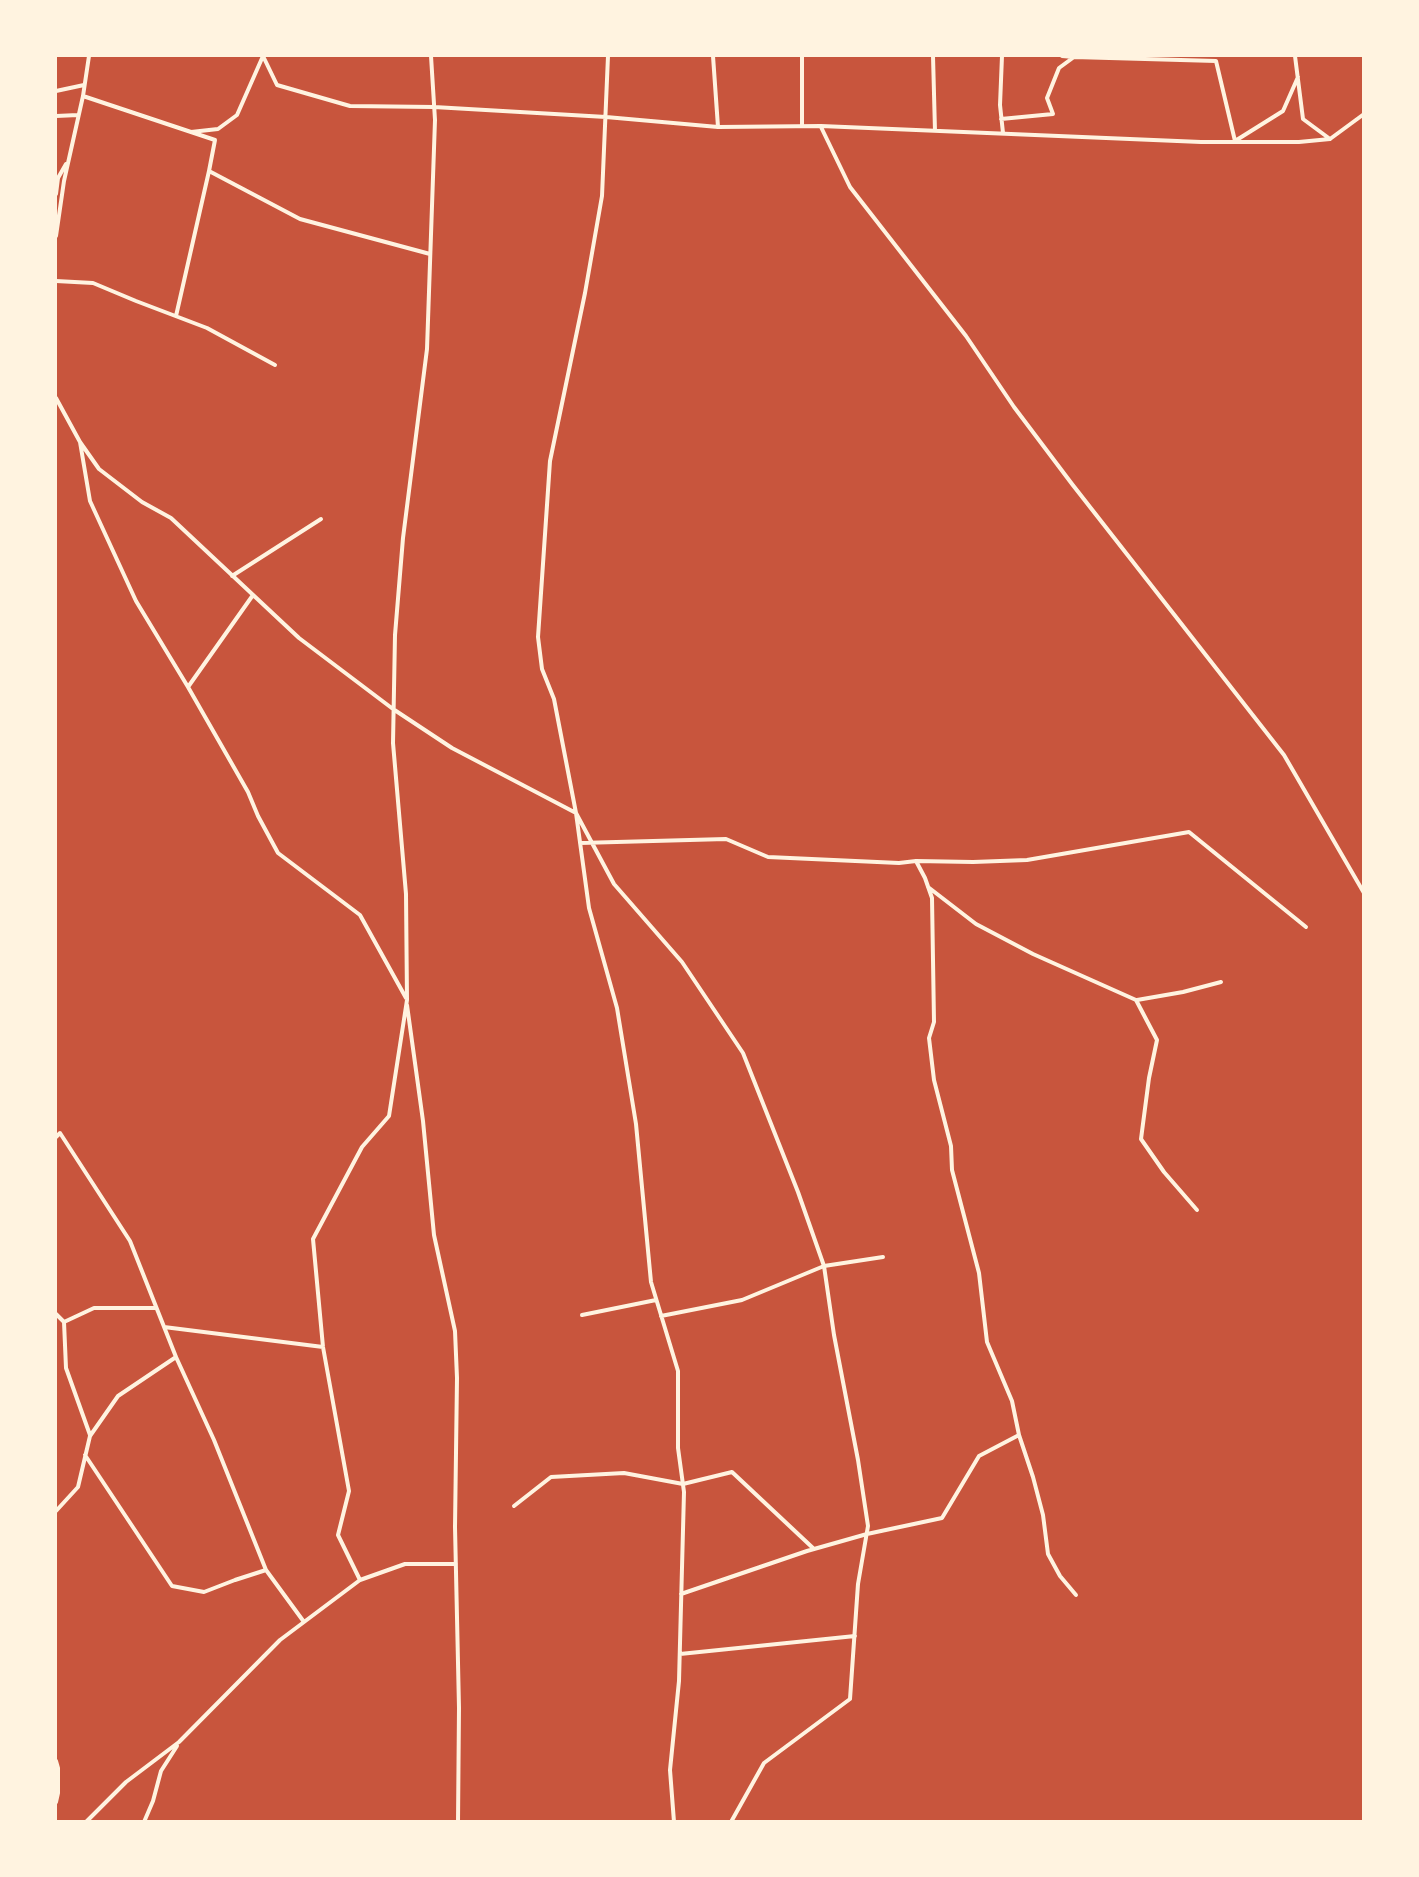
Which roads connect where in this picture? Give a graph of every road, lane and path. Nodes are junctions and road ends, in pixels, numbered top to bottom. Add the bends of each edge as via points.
1 (89, 56) edge
2 (263, 56) edge
3 (431, 56) edge
4 (608, 56) edge
5 (713, 56) edge
6 (802, 56) edge
7 (933, 56) edge
8 (1062, 56) edge
9 (1216, 56) edge
10 (1295, 56) edge
11 (1003, 57) edge
12 (1074, 57) edge
13 (1145, 57) edge
14 (1216, 61) junction
15 (1298, 77) junction
16 (84, 85) junction
17 (56, 91) edge
18 (82, 96) junction
19 (434, 107) junction
20 (1364, 114) edge
21 (78, 115) junction
22 (56, 116) edge
23 (606, 117) junction
24 (1001, 120) junction
25 (802, 126) junction
26 (821, 126) junction
27 (718, 127) junction
28 (935, 131) junction
29 (191, 132) junction
30 (1003, 133) junction
31 (1330, 139) junction
32 (1235, 141) junction
33 (69, 159) junction
34 (209, 171) junction
35 (56, 194) edge
36 (56, 236) edge
37 (430, 254) junction
38 (56, 281) edge
39 (176, 316) junction
40 (275, 365) dead end
41 (56, 398) edge
42 (80, 442) junction
43 (321, 519) dead end
44 (232, 576) junction
45 (253, 595) junction
46 (188, 687) junction
47 (393, 710) junction
48 (576, 813) junction
49 (592, 842) junction
50 (580, 843) junction
51 (916, 861) junction
52 (928, 887) junction
53 (1364, 893) edge
54 (1306, 927) dead end
55 (1221, 982) dead end
56 (407, 1000) junction
57 (1136, 1000) junction
58 (56, 1137) edge
59 (1197, 1210) dead end
60 (884, 1257) dead end
61 (824, 1266) junction
62 (656, 1300) junction
63 (156, 1308) junction
64 (56, 1314) edge
65 (582, 1315) dead end
66 (661, 1316) junction
67 (64, 1322) junction
68 (164, 1327) junction
69 (323, 1347) junction
70 (176, 1358) junction
71 (1019, 1435) junction
72 (90, 1436) junction
73 (85, 1455) junction
74 (683, 1484) junction
75 (514, 1506) dead end
76 (56, 1511) edge
77 (867, 1534) junction
78 (814, 1549) junction
79 (456, 1564) junction
80 (266, 1570) junction
81 (360, 1580) junction
82 (681, 1594) junction
83 (1076, 1595) dead end
84 (304, 1622) junction
85 (855, 1636) junction
86 (680, 1654) junction
87 (179, 1742) junction
88 (56, 1761) edge
89 (56, 1802) edge
90 (86, 1821) edge
91 (144, 1821) edge
92 (458, 1821) edge
93 (674, 1821) edge
94 (731, 1821) edge

1 - 16 street
2 - 19 street via 277,84 288,88 350,106
2 - 29 street via 237,115 218,129
3 - 19 street
4 - 23 street
5 - 27 street
6 - 25 street
7 - 28 street
8 - 12 street
9 - 14 street
10 - 15 street
11 - 24 street
12 - 13 street
12 - 24 street via 1059,68 1047,98 1053,114
13 - 14 street
14 - 32 street
15 - 31 street via 1303,119
15 - 32 street via 1283,111
16 - 17 street
16 - 18 street
18 - 21 street
18 - 29 street
19 - 23 street
19 - 37 street
20 - 31 street
21 - 22 street
21 - 33 street
23 - 27 street
23 - 48 street via 602,196 550,461 538,637
24 - 30 street
25 - 26 street
25 - 27 street
26 - 28 street
26 - 53 street via 850,187 966,336 1072,484 1284,755
28 - 30 street
29 - 34 street via 215,140
30 - 32 street
31 - 32 street
33 - 35 street via 58,178
33 - 36 street
34 - 37 street via 300,219
34 - 39 street
37 - 47 street via 427,348 403,538
38 - 39 street via 93,283
39 - 40 street
41 - 42 street
42 - 44 street via 99,469 142,502 171,518
42 - 46 street via 96,516 136,601
43 - 44 street
44 - 45 street
45 - 46 street
45 - 47 street via 299,638
46 - 56 street via 278,853 360,915
47 - 48 street via 452,747
47 - 56 street via 406,894
48 - 49 street
48 - 50 street
49 - 50 street
49 - 51 street via 726,839 768,857
49 - 61 street via 614,884 681,962 743,1053
50 - 62 street via 589,908 617,1008 636,1124
51 - 52 street
51 - 54 street via 1027,860 1190,832
52 - 57 street via 976,924
52 - 71 street via 932,898 934,1022 929,1038 934,1080 979,1273 987,1342 1011,1401
55 - 57 street
56 - 69 street via 388,1116 362,1147 312,1239
56 - 79 street via 434,1235 455,1331
57 - 59 street via 1157,1040 1141,1139
58 - 63 street via 60,1133 130,1241
60 - 61 street
61 - 66 street via 742,1300
61 - 77 street
62 - 65 street
62 - 66 street
63 - 67 street via 94,1308
63 - 68 street
64 - 67 street
66 - 74 street via 678,1371 678,1449
67 - 72 street via 66,1368
68 - 69 street
68 - 70 street
69 - 81 street via 349,1491 338,1535
70 - 72 street via 118,1396
70 - 80 street
71 - 77 street via 979,1456 942,1518
71 - 83 street via 1043,1515 1048,1554
72 - 73 street
73 - 76 street via 78,1487
73 - 80 street via 172,1586 204,1592
74 - 75 street via 624,1473 551,1477
74 - 78 street via 732,1472
74 - 82 street
77 - 78 street
77 - 85 street via 858,1584
78 - 82 street
79 - 81 street via 405,1564
79 - 92 street
80 - 84 street
81 - 84 street
82 - 86 street
84 - 87 street via 280,1640
85 - 86 street
85 - 94 street via 850,1699 764,1763
86 - 93 street via 670,1770
87 - 90 street via 126,1782
87 - 91 street via 161,1771
88 - 89 street

